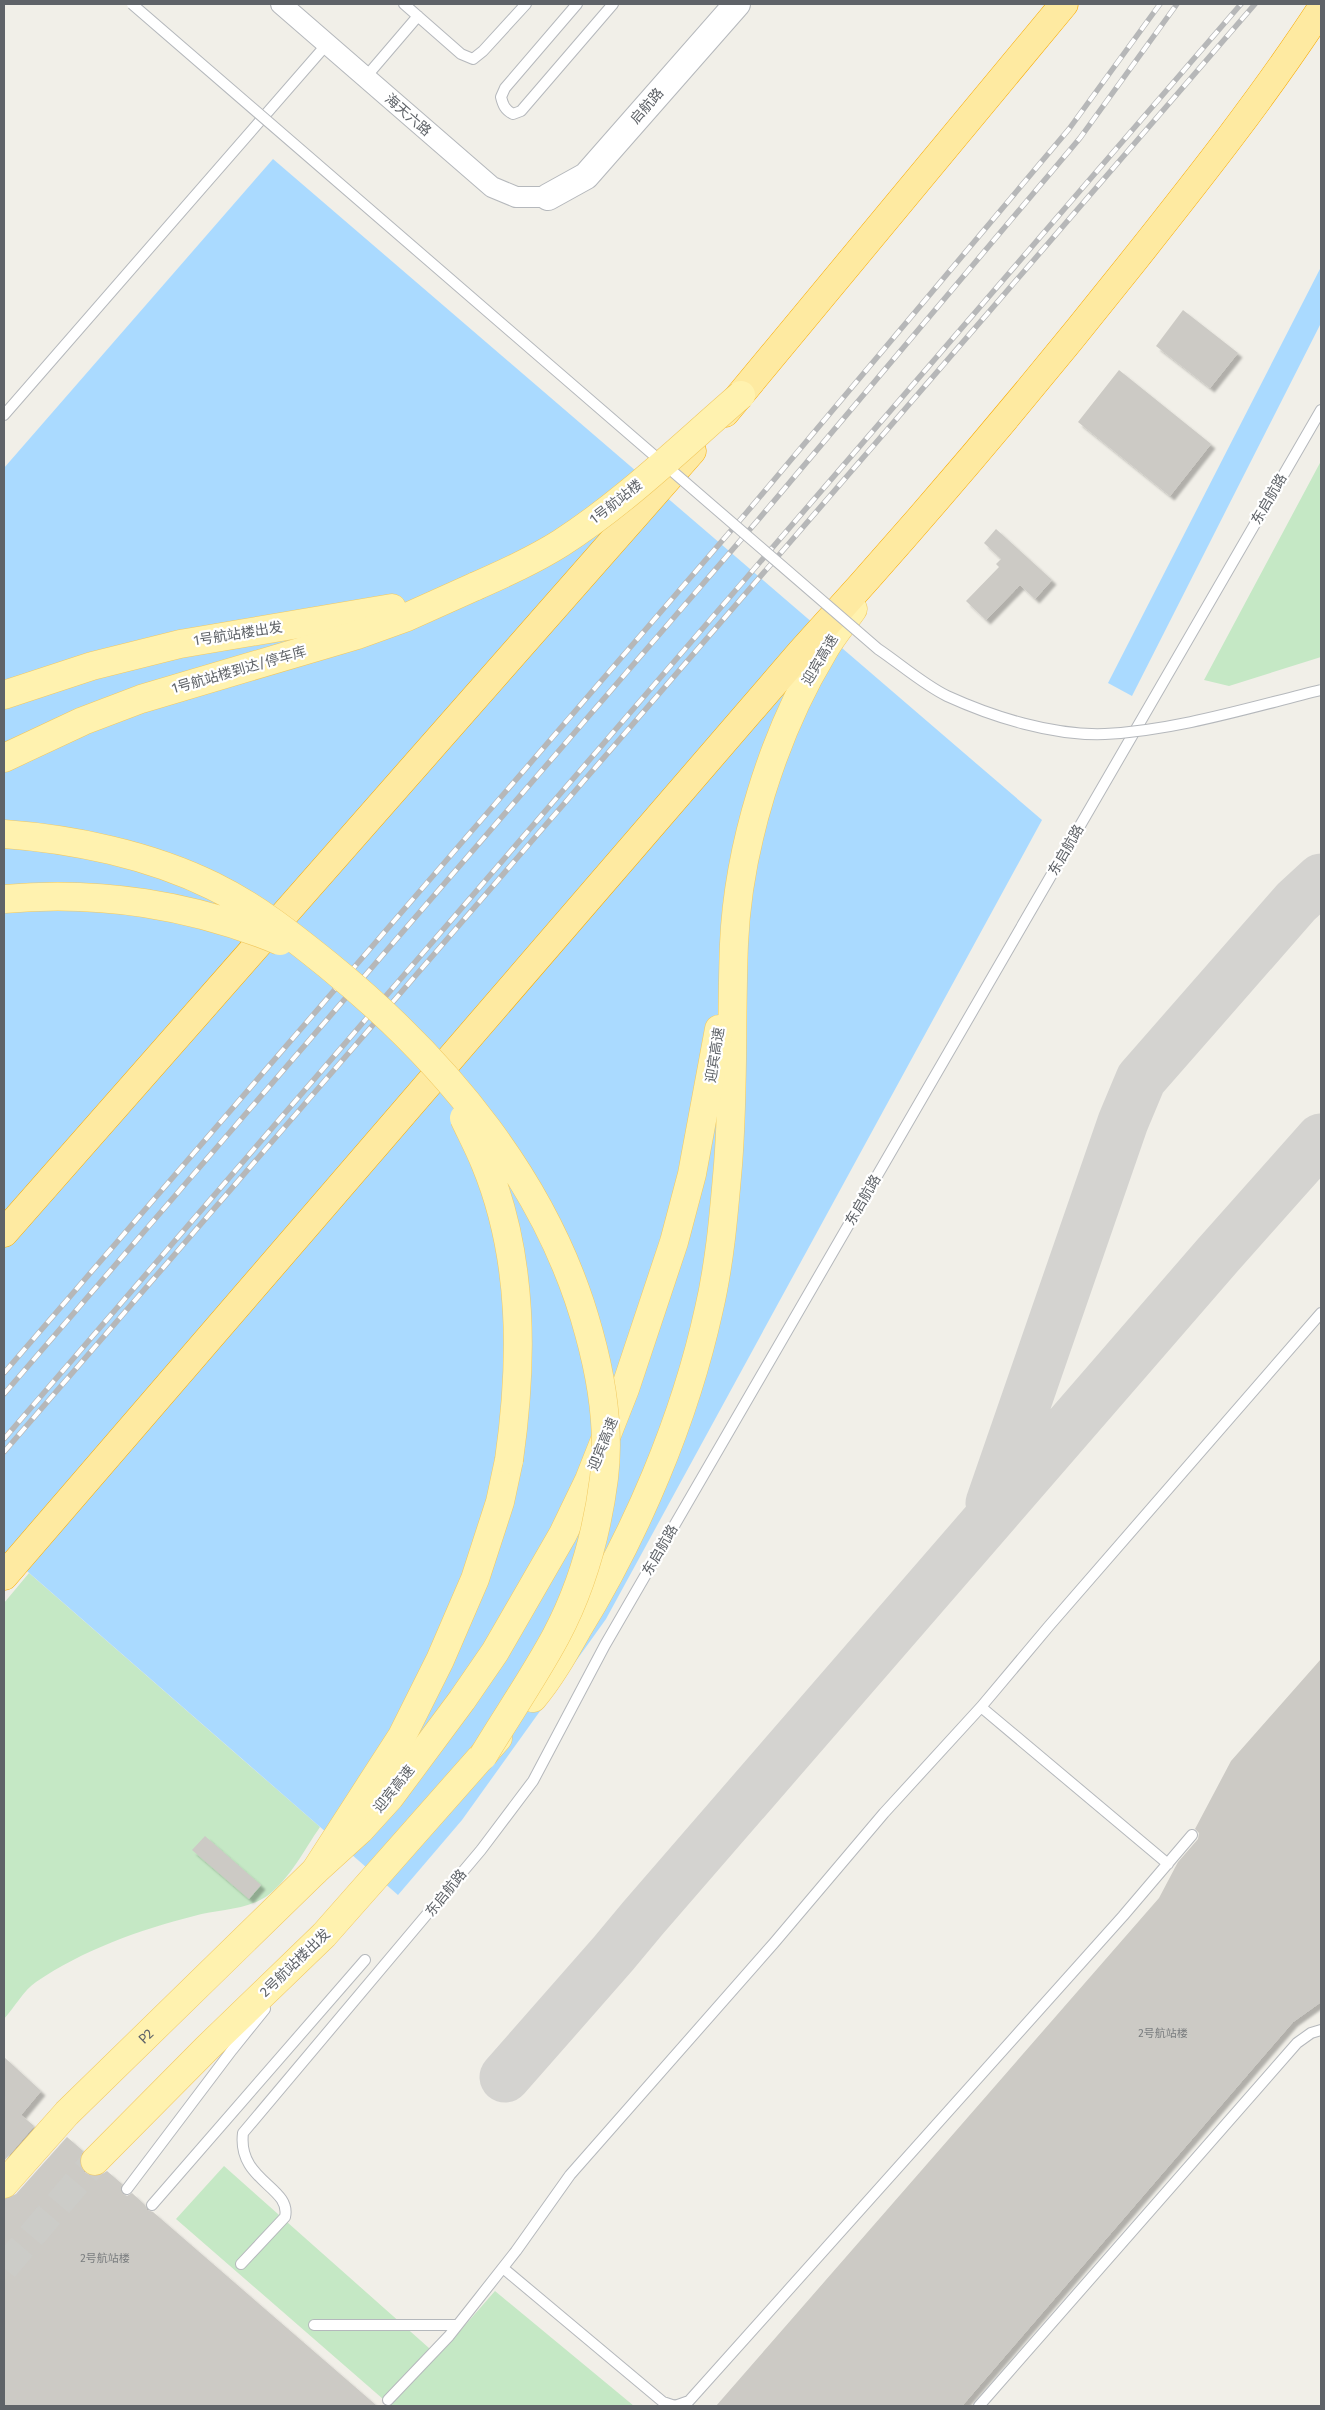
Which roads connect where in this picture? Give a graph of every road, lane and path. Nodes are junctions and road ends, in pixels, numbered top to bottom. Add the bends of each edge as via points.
1 (132, 4) edge
2 (281, 4) edge
3 (404, 4) edge
4 (526, 4) edge
5 (577, 4) edge
6 (613, 4) edge
7 (737, 4) edge
8 (1064, 4) edge
9 (1321, 9) edge
10 (418, 16) junction
11 (1321, 29) edge
12 (326, 44) junction
13 (1277, 76) junction
14 (365, 78) junction
15 (548, 197) joint
16 (740, 395) junction
17 (1321, 410) edge
18 (4, 415) edge
19 (904, 539) junction
20 (476, 586) junction
21 (1321, 690) edge
22 (4, 695) edge
23 (4, 758) edge
24 (4, 834) edge
25 (4, 899) edge
26 (734, 942) junction
27 (326, 964) junction
28 (410, 1039) junction
29 (4, 1233) edge
30 (1321, 1313) edge
31 (4, 1576) edge
32 (981, 1707) junction
33 (483, 1756) junction
34 (1192, 1836) dead end
35 (1168, 1864) junction
36 (315, 1871) junction
37 (324, 1935) junction
38 (365, 1960) dead end
39 (1321, 2030) edge
40 (95, 2161) tunnel mouth
41 (4, 2184) edge
42 (127, 2189) dead end
43 (152, 2205) dead end
44 (241, 2264) dead end
45 (503, 2268) junction
46 (314, 2325) dead end
47 (457, 2325) junction
48 (388, 2400) dead end
49 (979, 2406) edge

1 - 21 lane, bridge via 878,649 945,695 1000,718 1052,729 1104,734 1159,728
2 - 12 street, 海天六路
3 - 10 lane
4 - 10 lane via 473,59 461,54
5 - 6 lane via 505,88 501,96 508,112 521,111
7 - 15 street, 启航路 via 586,176
8 - 16 highway
9 - 13 highway
10 - 14 lane
11 - 13 highway
12 - 14 street, 海天六路
12 - 18 lane
13 - 19 highway via 1076,334
14 - 15 street, 海天六路 via 492,187 516,197
16 - 20 main road, 1号航站楼, bridge via 597,518 527,562
16 - 29 highway, bridge
17 - 44 lane, 东启航路 via 610,1636 532,1781 481,1850 243,2133 243,2154 248,2164 287,2207 284,2217
19 - 26 main road, 迎宾高速 via 824,650 803,688 763,787 750,833
19 - 31 highway, bridge via 801,652
20 - 22 main road, 1号航站楼出发 via 444,597 352,616 180,644 92,666
20 - 23 main road, 1号航站楼到达/停车库 via 357,635 141,699 83,721
24 - 27 main road, bridge via 122,854 212,885 289,932
25 - 27 main road, bridge via 80,896 125,900 201,914 239,924
26 - 33 main road, 迎宾高速, bridge via 733,1067 718,1260 710,1308 686,1392 646,1497 593,1605 536,1695
26 - 36 main road, 迎宾高速, bridge via 709,1095 674,1242 625,1389 589,1480 564,1534 473,1684 390,1797
27 - 28 main road, bridge via 369,998
28 - 33 main road, bridge via 472,1106 543,1214 584,1312 599,1368 606,1419 605,1475 589,1556 556,1635
28 - 36 main road, bridge via 442,1079 462,1113 486,1164 499,1208 510,1252 518,1325 515,1415 500,1502 475,1579 440,1660 402,1736
30 - 32 lane
32 - 35 lane
32 - 45 lane via 884,1813 570,2175
33 - 37 main road, 2号航站楼出发
34 - 35 lane
35 - 45 lane via 689,2401 675,2406 663,2402
36 - 41 main road, P2 via 68,2113
37 - 40 main road, 2号航站楼出发
37 - 42 lane
38 - 43 lane
39 - 49 lane via 1297,2043
45 - 47 lane
46 - 47 lane
47 - 48 lane

